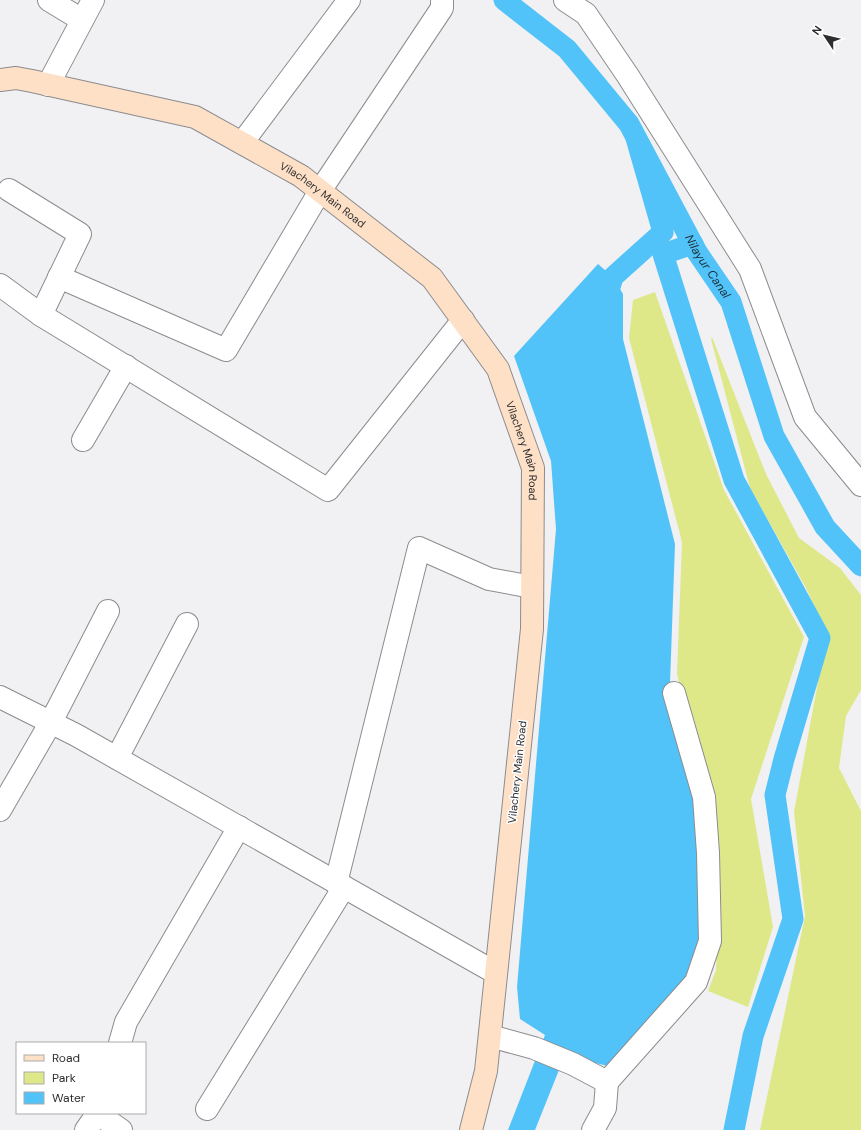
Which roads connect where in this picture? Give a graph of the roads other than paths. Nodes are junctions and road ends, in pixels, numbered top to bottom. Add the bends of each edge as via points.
1 (49, 0) edge
2 (93, 0) edge
3 (348, 0) edge
4 (442, 0) edge
5 (565, 0) edge
6 (82, 20) junction
7 (0, 80) edge
8 (48, 85) junction
9 (242, 143) junction
10 (320, 191) junction
11 (3, 192) edge
12 (59, 276) junction
13 (0, 285) edge
14 (41, 315) junction
15 (462, 320) junction
16 (126, 366) junction
17 (83, 440) dead end
18 (861, 485) edge
19 (532, 587) junction
20 (108, 611) dead end
21 (187, 624) dead end
22 (674, 693) dead end
23 (0, 697) edge
24 (52, 722) junction
25 (118, 758) junction
26 (0, 810) edge
27 (239, 827) junction
28 (340, 885) junction
29 (496, 973) junction
30 (490, 1036) junction
31 (120, 1042) edge
32 (607, 1082) junction
33 (207, 1109) dead end
34 (94, 1119) edge
35 (121, 1130) edge
36 (471, 1130) edge
37 (593, 1130) edge

1 - 6 street
2 - 6 street
3 - 9 street
4 - 10 street via 442,8
5 - 18 street via 586,14 750,269 805,417
6 - 8 street
7 - 8 main road, Vilachery Main Road via 16,78
8 - 9 main road, Vilachery Main Road via 195,117
9 - 10 main road, Vilachery Main Road via 301,176
10 - 12 street via 226,350
10 - 15 main road, Vilachery Main Road via 432,278
11 - 12 street via 80,234
12 - 14 street
13 - 14 street
14 - 16 street
15 - 16 street via 328,490
15 - 19 main road, Vilachery Main Road via 498,369 533,468
16 - 17 street
19 - 28 street via 489,579 418,548
19 - 29 main road, Vilachery Main Road via 532,629
20 - 24 street
21 - 25 street
22 - 32 street via 704,797 710,941 696,982
23 - 24 street
24 - 25 street
24 - 26 street
25 - 27 street
27 - 28 street
27 - 31 street via 126,1022
28 - 29 street
28 - 33 street
29 - 30 main road, Vilachery Main Road
30 - 32 street via 534,1048
30 - 36 main road, Vilachery Main Road via 486,1071
32 - 37 street via 605,1108
34 - 35 street

